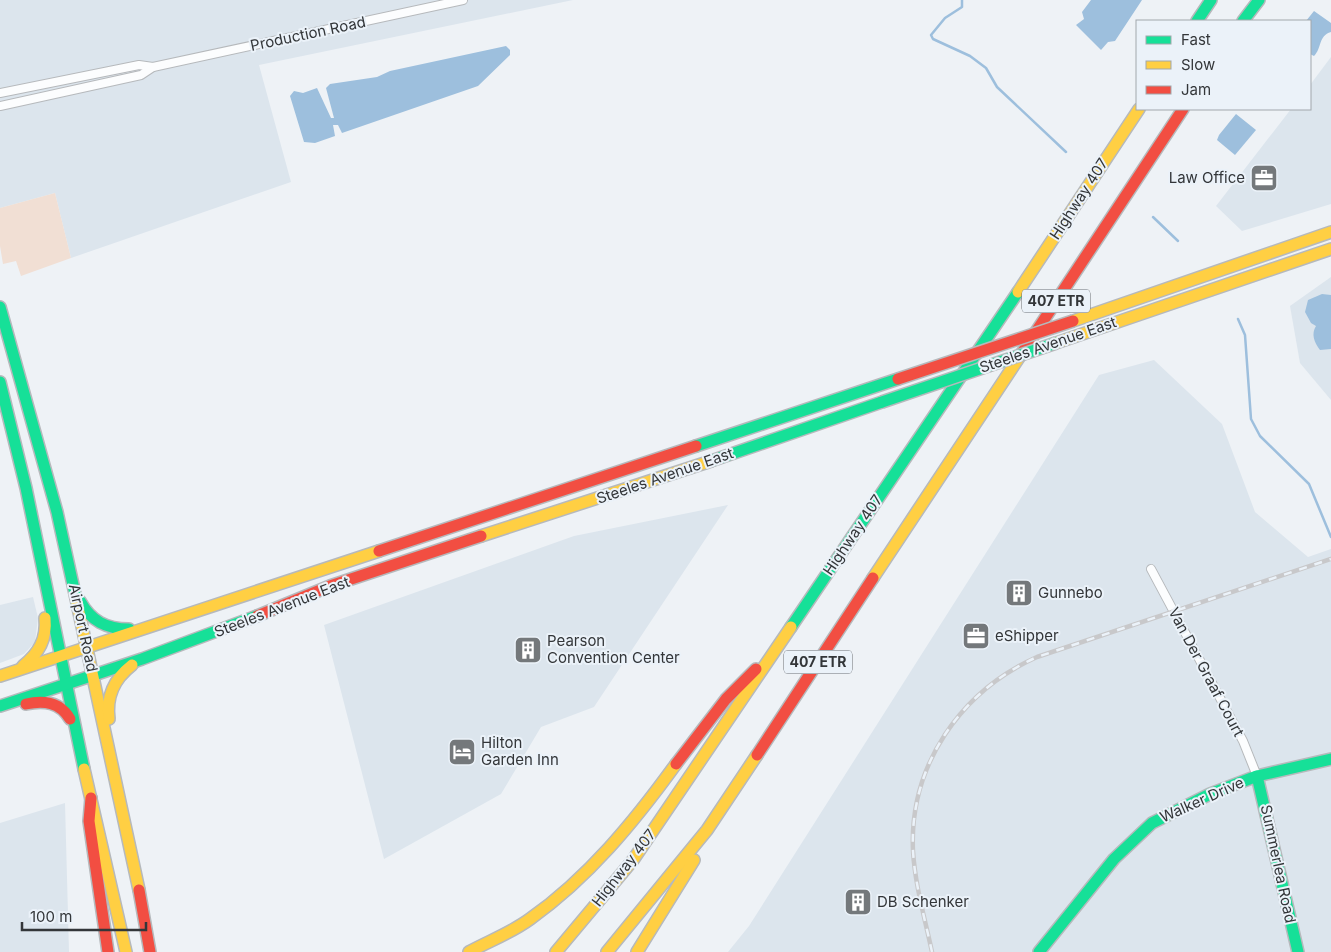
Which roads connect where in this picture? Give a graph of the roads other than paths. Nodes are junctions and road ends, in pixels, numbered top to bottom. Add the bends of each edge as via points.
1 (463, 0) edge
2 (1211, 0) edge
3 (1259, 0) edge
4 (1198, 20) edge
5 (1244, 20) edge
6 (153, 68) junction
7 (0, 93) edge
8 (0, 106) edge
9 (1138, 110) edge
10 (1182, 110) edge
11 (1331, 232) edge
12 (1331, 249) edge
13 (0, 307) edge
14 (0, 382) edge
15 (1150, 569) dead end
16 (74, 585) junction
17 (45, 587) junction
18 (141, 629) junction
19 (86, 647) junction
20 (772, 654) junction
21 (59, 656) junction
22 (142, 659) junction
23 (15, 671) junction
24 (92, 675) junction
25 (0, 676) edge
26 (65, 684) junction
27 (2, 706) edge
28 (77, 737) junction
29 (1331, 759) edge
30 (113, 766) junction
31 (1258, 776) junction
32 (91, 798) junction
33 (707, 830) junction
34 (108, 952) edge
35 (126, 952) edge
36 (150, 952) edge
37 (469, 952) edge
38 (556, 952) edge
39 (607, 952) edge
40 (637, 952) edge
41 (1039, 952) edge
42 (1298, 952) edge

1 - 6 street, Production Road
2 - 4 main road
3 - 5 main road
6 - 7 street, Production Road via 139,66
6 - 8 street, Production Road via 141,75
9 - 20 main road, Highway 407 / 407 ETR
10 - 33 main road, 407 ETR
11 - 18 main road, Steeles Avenue East, bridge via 1073,321
12 - 22 main road, Steeles Avenue East, bridge via 683,470 330,586 307,598
13 - 16 main road, Airport Road
14 - 17 main road, Airport Road via 26,488
15 - 31 street, Van Der Graaf Court via 1243,741
16 - 18 main road via 84,610 93,619 115,630
16 - 19 main road, Airport Road
17 - 21 main road, Airport Road
17 - 23 main road via 41,602 46,635 35,656
18 - 19 main road, Steeles Avenue East
19 - 21 main road, Steeles Avenue East
19 - 24 main road, Airport Road
20 - 37 main road via 733,689 611,847 554,899 511,931
20 - 38 main road, Highway 407 / 407 ETR via 633,860
21 - 23 main road, Steeles Avenue East
21 - 26 main road, Airport Road
22 - 24 main road, Steeles Avenue East
22 - 30 main road via 123,671 109,692 108,711 116,752
23 - 25 main road, Steeles Avenue East
24 - 26 main road, Steeles Avenue East
24 - 30 main road, Airport Road
26 - 27 main road, Steeles Avenue East
26 - 28 main road, Airport Road
27 - 28 main road via 16,708 37,701 52,703 67,712
28 - 32 main road, Airport Road
29 - 31 main road, Walker Drive
30 - 36 main road, Airport Road
31 - 41 main road, Walker Drive via 1210,794 1152,823 1114,859
31 - 42 main road, Summerlea Road
32 - 34 main road via 90,821
32 - 35 main road, Airport Road
33 - 39 main road, 407 ETR
33 - 40 main road via 694,860

